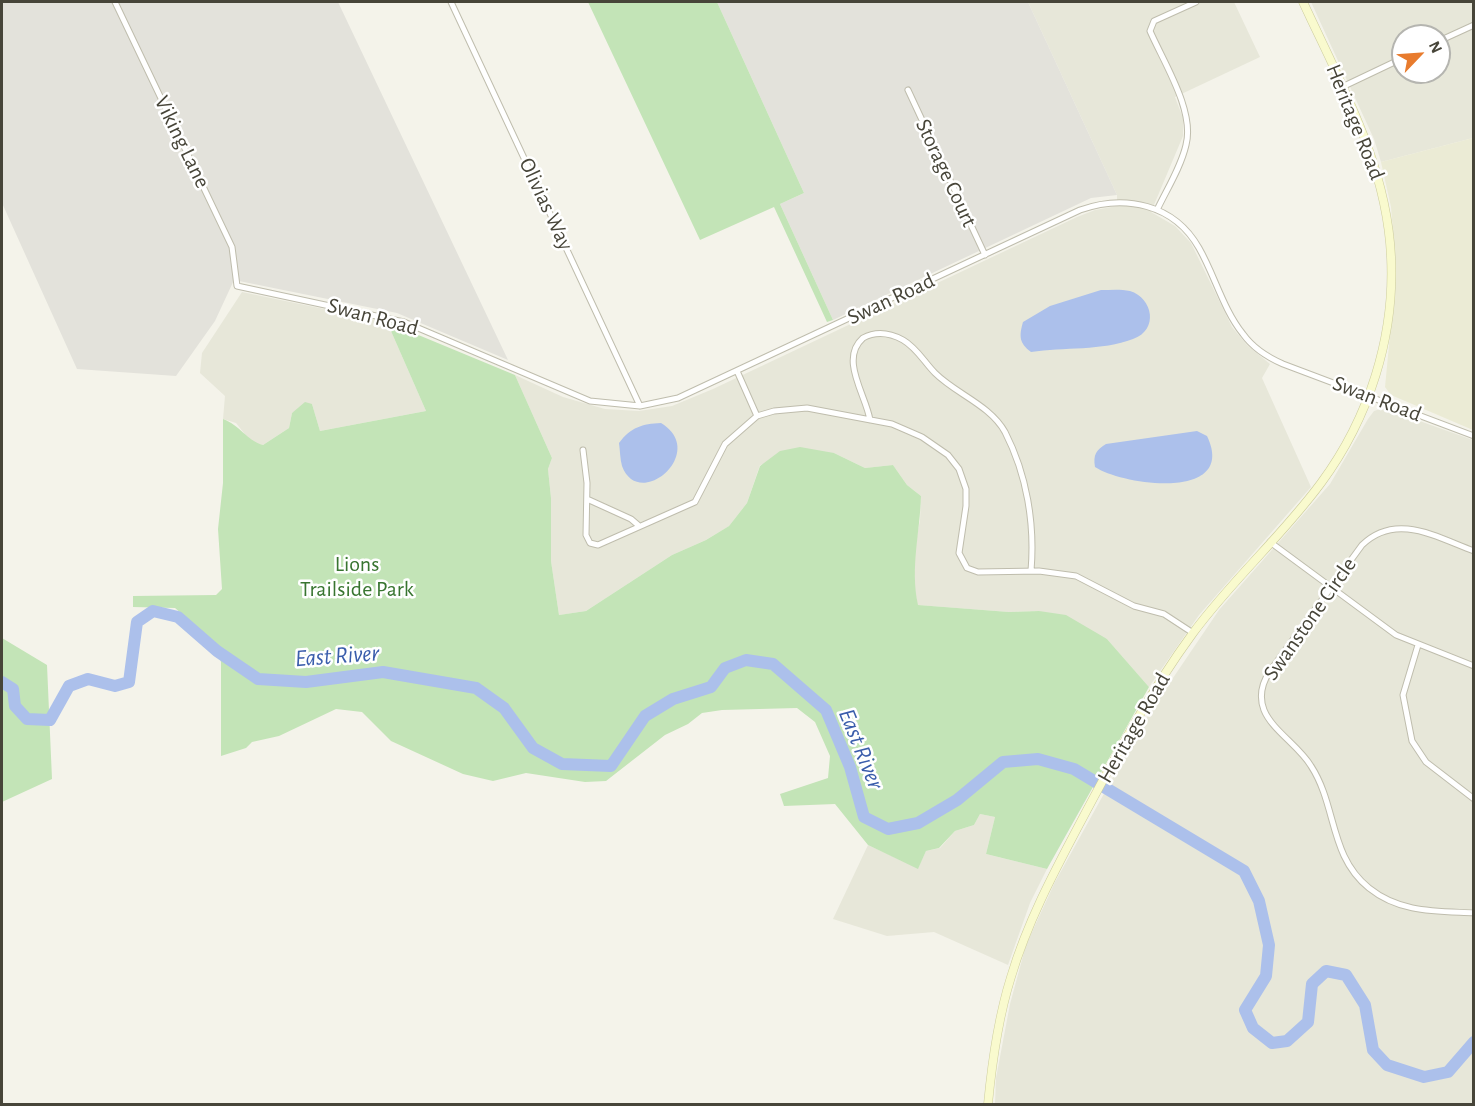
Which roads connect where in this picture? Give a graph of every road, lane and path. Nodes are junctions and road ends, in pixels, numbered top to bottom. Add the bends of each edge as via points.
1 (115, 2) edge
2 (451, 2) edge
3 (1196, 2) edge
4 (1303, 2) edge
5 (1473, 25) edge
6 (1451, 35) edge
7 (1391, 64) edge
8 (1342, 87) junction
9 (908, 90) dead end
10 (1157, 210) junction
11 (985, 255) junction
12 (237, 286) joint
13 (736, 371) junction
14 (1369, 396) junction
15 (640, 406) junction
16 (757, 416) junction
17 (870, 420) junction
18 (1473, 436) edge
19 (583, 450) dead end
20 (587, 499) junction
21 (638, 525) junction
22 (1270, 542) junction
23 (1473, 551) edge
24 (1031, 571) junction
25 (1331, 587) junction
26 (1193, 633) junction
27 (1418, 645) junction
28 (1473, 666) edge
29 (1473, 798) edge
30 (1473, 913) edge
31 (988, 1104) edge

1 - 12 street, Viking Lane via 232,247
2 - 15 street, Olivias Way
3 - 10 street via 1154,21 1150,31 1185,110 1188,126 1184,152
4 - 8 main road, Heritage Road
5 - 6 street
7 - 8 street
8 - 14 main road, Heritage Road via 1372,156 1386,210 1391,259 1388,319
9 - 11 street, Storage Court
10 - 11 street, Swan Road via 1127,202 1097,204
10 - 14 street, Swan Road via 1177,222 1192,238 1238,327 1253,346 1283,364
11 - 13 street, Swan Road
12 - 15 street, Swan Road via 391,318 577,397 606,405
13 - 15 street, Swan Road via 678,399
13 - 16 street
14 - 18 street, Swan Road
14 - 22 main road, Heritage Road via 1335,464
16 - 17 street via 802,408
16 - 21 street via 725,444 695,502
17 - 24 street via 913,433 942,449 954,461 966,492 959,550 965,567 978,572
17 - 24 street via 857,384 855,351 863,338 884,333 912,346 937,375 1002,428 1033,520
19 - 20 street
20 - 21 street
20 - 21 street via 586,533 592,544 600,544
22 - 25 street
22 - 26 main road, Heritage Road
23 - 25 street, Swanstone Circle via 1419,530 1393,528 1362,545
24 - 26 street via 1076,576 1134,606 1164,614
25 - 27 street via 1396,635
25 - 30 street, Swanstone Circle via 1267,675 1262,695 1264,710 1312,766 1326,796 1337,843 1358,879 1387,900 1411,909
26 - 31 main road, Heritage Road via 1109,768 1044,893 1021,946 1002,1011
27 - 28 street
27 - 29 street via 1402,694 1412,741 1426,762

